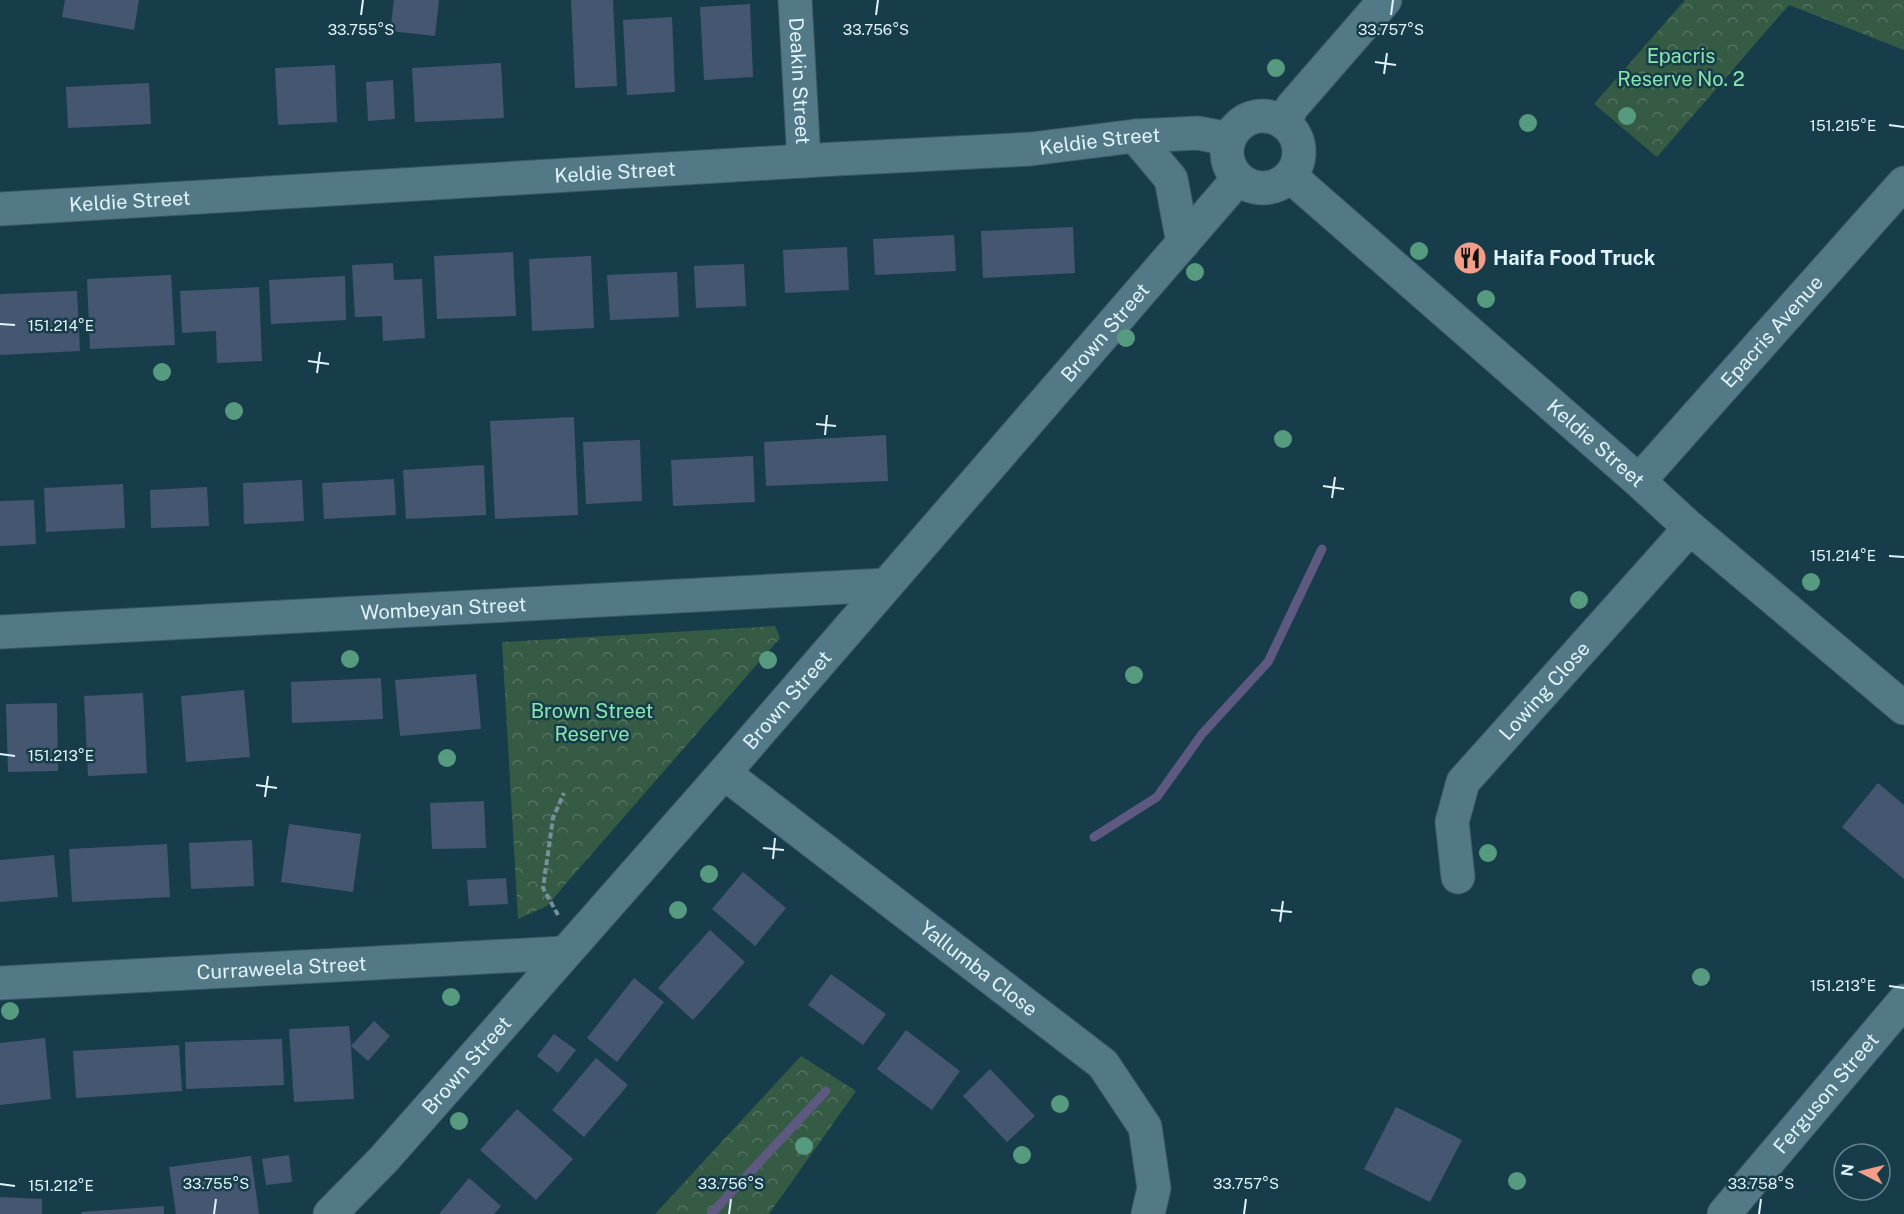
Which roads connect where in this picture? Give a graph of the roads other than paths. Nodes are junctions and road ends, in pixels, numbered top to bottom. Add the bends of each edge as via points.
1 (795, 0) edge
2 (1385, 0) edge
3 (1284, 123) junction
4 (1135, 136) junction
5 (1229, 139) junction
6 (804, 161) junction
7 (1290, 176) junction
8 (1238, 179) junction
9 (1904, 183) edge
10 (0, 209) edge
11 (1183, 243) junction
12 (1639, 481) junction
13 (1690, 528) junction
14 (886, 585) junction
15 (0, 632) edge
16 (1904, 708) edge
17 (724, 772) junction
18 (1458, 877) dead end
19 (568, 948) junction
20 (0, 983) edge
21 (1904, 1001) edge
22 (330, 1214) edge
23 (1148, 1214) edge
24 (1724, 1214) edge

1 - 6 street, Deakin Street
2 - 3 street via 1292,107
3 - 5 street via 1274,117 1250,118 1239,124
3 - 7 street via 1298,141 1297,164
4 - 5 street, Keldie Street via 1198,133
4 - 6 street, Keldie Street via 1031,149
4 - 11 street via 1171,179
5 - 8 street via 1226,158
6 - 10 street, Keldie Street
7 - 8 street via 1283,183 1261,189
7 - 12 street, Keldie Street
8 - 11 street, Brown Street
9 - 12 street, Epacris Avenue
11 - 14 street, Brown Street
12 - 13 street, Keldie Street
13 - 16 street, Keldie Street
13 - 18 street, Lowing Close via 1464,782 1452,822
14 - 15 street, Wombeyan Street
14 - 17 street, Brown Street
17 - 19 street, Brown Street
17 - 23 street, Yallumba Close via 1103,1064 1145,1127 1154,1188
19 - 20 street, Curraweela Street
19 - 22 street, Brown Street via 384,1159
21 - 24 street, Ferguson Street

